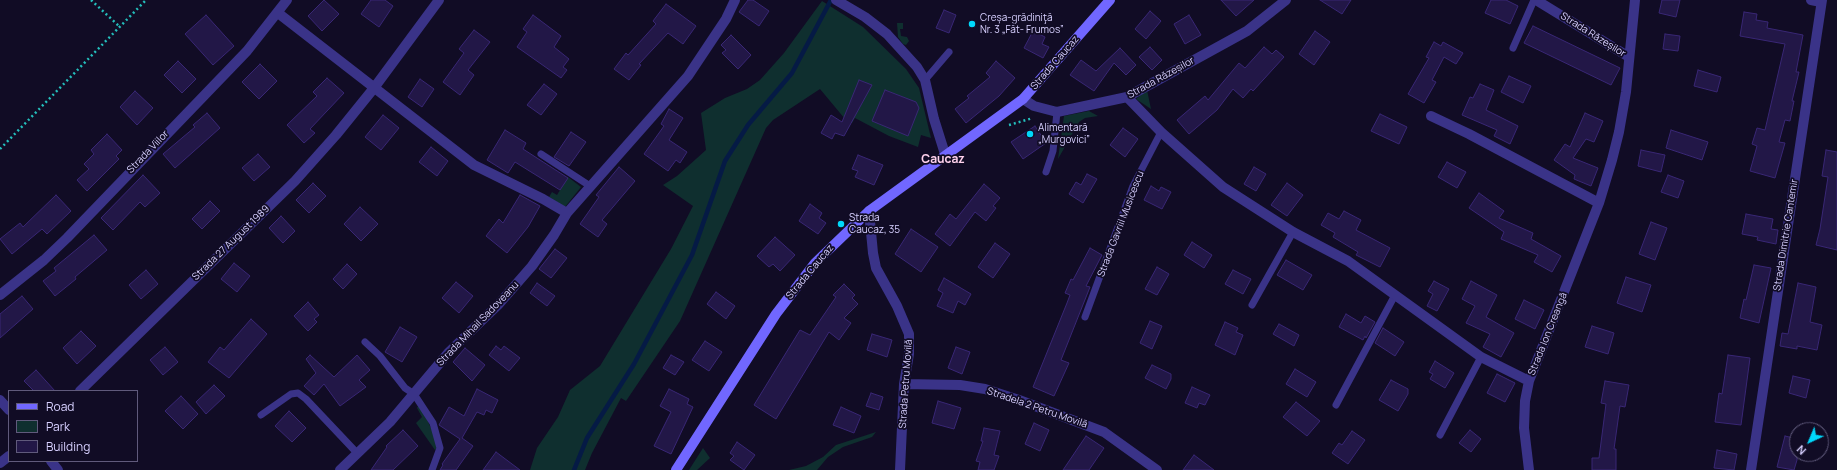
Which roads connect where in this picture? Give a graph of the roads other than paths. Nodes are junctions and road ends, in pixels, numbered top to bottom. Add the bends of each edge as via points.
1 (286, 0) edge
2 (439, 0) edge
3 (735, 0) edge
4 (1110, 0) edge
5 (1286, 0) edge
6 (1535, 0) edge
7 (1635, 0) edge
8 (838, 1) edge
9 (1818, 1) edge
10 (278, 13) junction
11 (1514, 48) dead end
12 (950, 52) dead end
13 (1629, 57) junction
14 (925, 80) junction
15 (374, 88) junction
16 (1127, 97) junction
17 (1023, 99) junction
18 (1057, 112) junction
19 (1431, 116) dead end
20 (1161, 132) junction
21 (541, 154) dead end
22 (945, 154) junction
23 (1046, 172) dead end
24 (590, 186) junction
25 (1599, 204) junction
26 (869, 211) junction
27 (566, 213) junction
28 (1293, 232) junction
29 (0, 295) edge
30 (1395, 295) junction
31 (1252, 305) dead end
32 (1085, 317) dead end
33 (365, 342) dead end
34 (1481, 357) junction
35 (1529, 381) junction
36 (904, 384) junction
37 (81, 390) edge
38 (414, 394) junction
39 (0, 400) edge
40 (1336, 405) dead end
41 (8, 409) edge
42 (261, 415) dead end
43 (1440, 435) dead end
44 (356, 453) junction
45 (8, 457) edge
46 (52, 462) edge
47 (0, 463) edge
48 (58, 470) edge
49 (340, 470) edge
50 (432, 470) edge
51 (676, 470) edge
52 (900, 470) edge
53 (1157, 470) edge
54 (1529, 470) edge
55 (1751, 470) edge

1 - 10 street, Strada Viilor
2 - 15 street, Strada 27 August 1989
3 - 24 street, Strada Mihail Sadoveanu via 726,19 688,76
4 - 17 street, Strada Caucaz
5 - 16 street, Strada Răzeșilor via 1247,30
6 - 11 lane, Strada Răzeșilor
6 - 13 street, Strada Răzeșilor
7 - 13 street, Strada Ion Creangă
8 - 14 street via 888,34 908,55
9 - 55 street, Strada Dimitrie Cantemir
10 - 15 street
10 - 29 street, Strada Viilor via 247,51 67,238
12 - 14 lane
13 - 25 street, Strada Ion Creangă via 1619,132
14 - 22 street
15 - 27 street via 474,165
15 - 37 street, Strada 27 August 1989 via 295,181
16 - 18 street, Strada Răzeșilor
16 - 20 street
17 - 18 street, Strada Răzeșilor via 1034,106
17 - 22 street, Strada Caucaz
18 - 23 lane via 1053,151
19 - 25 street
20 - 28 street via 1223,187
20 - 32 lane, Strada Gavriil Musicescu via 1133,186
21 - 24 lane
22 - 26 street, Strada Caucaz
24 - 27 street, Strada Mihail Sadoveanu
25 - 35 street, Strada Ion Creangă
26 - 36 street, Strada Petru Movilă via 876,268 909,334
26 - 51 street, Strada Caucaz via 834,243 799,282
27 - 38 street, Strada Mihail Sadoveanu via 532,266 498,305 449,352
28 - 30 street via 1348,261
28 - 31 lane
30 - 34 street
30 - 40 lane
33 - 38 lane via 380,356 405,388
34 - 35 street
34 - 43 lane
35 - 54 street, Strada Ion Creangă via 1524,428
36 - 52 street, Strada Petru Movilă
36 - 53 street, Stradela 2 Petru Movilă via 960,385 985,389 1019,400 1104,432
38 - 44 street, Strada Mihail Sadoveanu via 390,422
38 - 50 lane via 433,423 440,448
39 - 41 street
42 - 44 lane via 291,394 298,393
44 - 49 street, Strada Mihail Sadoveanu
45 - 47 street
46 - 48 street

